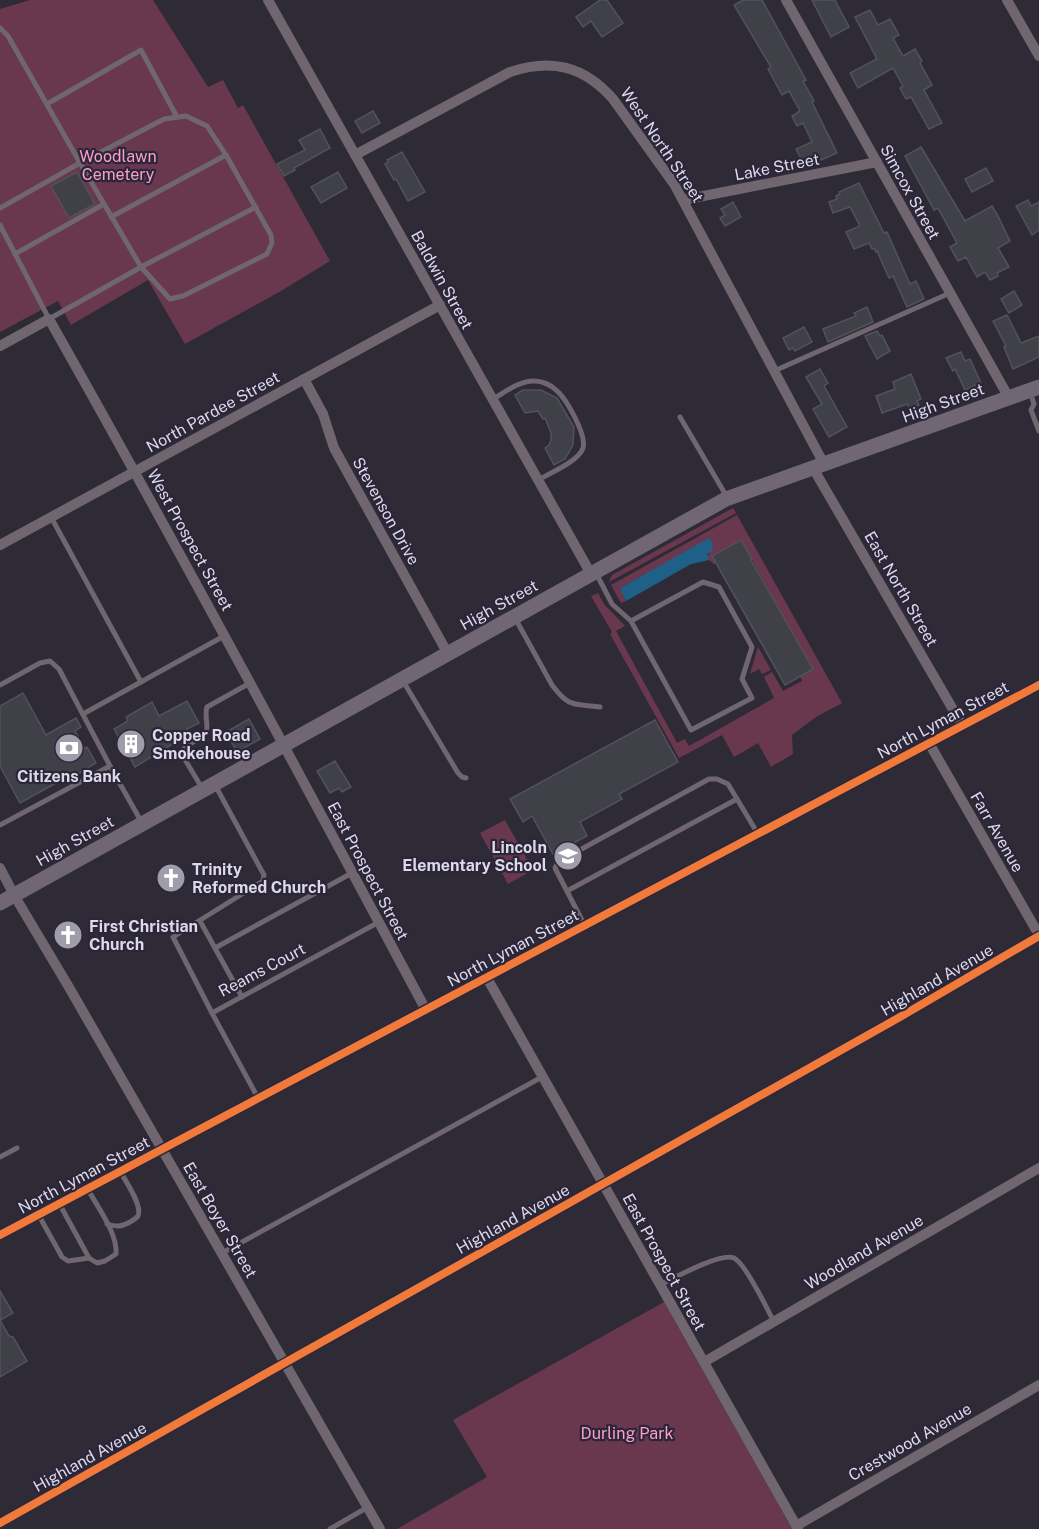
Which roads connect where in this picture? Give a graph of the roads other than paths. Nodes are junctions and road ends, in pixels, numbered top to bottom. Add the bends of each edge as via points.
1 (268, 0) edge
2 (786, 0) edge
3 (1007, 0) edge
4 (0, 28) edge
5 (1039, 56) edge
6 (47, 104) junction
7 (177, 117) junction
8 (226, 155) junction
9 (355, 155) junction
10 (877, 162) junction
11 (80, 163) junction
12 (683, 201) junction
13 (104, 204) junction
14 (256, 207) junction
15 (0, 208) edge
16 (111, 217) junction
17 (0, 225) edge
18 (15, 254) junction
19 (141, 267) junction
20 (950, 293) junction
21 (440, 305) junction
22 (49, 319) junction
23 (0, 346) edge
24 (774, 371) junction
25 (304, 379) junction
26 (1035, 397) edge
27 (1009, 398) junction
28 (493, 399) junction
29 (680, 417) dead end
30 (1039, 431) edge
31 (818, 466) junction
32 (136, 472) junction
33 (538, 480) junction
34 (728, 499) junction
35 (51, 517) junction
36 (0, 545) edge
37 (593, 573) junction
38 (514, 617) junction
39 (631, 621) junction
40 (225, 636) junction
41 (448, 654) junction
42 (402, 680) junction
43 (141, 682) junction
44 (250, 684) junction
45 (1039, 685) edge
46 (0, 686) edge
47 (600, 707) dead end
48 (83, 714) junction
49 (963, 725) junction
50 (929, 743) junction
51 (285, 745) junction
52 (110, 766) junction
53 (466, 778) dead end
54 (208, 787) junction
55 (737, 799) junction
56 (142, 824) junction
57 (0, 825) edge
58 (758, 834) junction
59 (0, 868) edge
60 (352, 873) junction
61 (567, 891) junction
62 (14, 896) junction
63 (0, 903) edge
64 (200, 921) junction
65 (379, 922) junction
66 (585, 926) junction
67 (1039, 936) edge
68 (215, 948) junction
69 (487, 978) junction
70 (242, 997) junction
71 (426, 1010) junction
72 (212, 1013) junction
73 (542, 1077) junction
74 (258, 1098) junction
75 (16, 1148) dead end
76 (162, 1149) junction
77 (0, 1157) edge
78 (1039, 1168) edge
79 (120, 1171) junction
80 (603, 1184) junction
81 (87, 1188) junction
82 (59, 1203) junction
83 (38, 1214) junction
84 (107, 1224) junction
85 (0, 1235) edge
86 (222, 1253) junction
87 (89, 1258) junction
88 (660, 1285) junction
89 (774, 1322) junction
90 (704, 1362) junction
91 (285, 1363) junction
92 (1039, 1385) edge
93 (368, 1507) junction
94 (0, 1523) edge
95 (797, 1527) edge
96 (330, 1529) edge
97 (380, 1529) edge

1 - 9 street, Baldwin Street
2 - 10 street, Simcox Street
3 - 5 street
4 - 6 lane
6 - 7 lane via 141,50
6 - 11 lane
7 - 8 lane via 186,116 207,126
7 - 11 lane via 164,118
8 - 14 lane
8 - 16 lane
9 - 12 street, West North Street via 510,72 525,66 558,66 574,70 603,87
9 - 21 street, Baldwin Street
10 - 12 street, Lake Street
10 - 20 street, Simcox Street
11 - 13 lane
11 - 15 lane
12 - 24 street, West North Street
13 - 16 lane
13 - 18 lane
14 - 19 lane
14 - 19 lane via 271,235 267,254 170,299
16 - 19 lane
17 - 18 lane
18 - 22 lane
19 - 22 lane
20 - 24 lane
20 - 27 street, Simcox Street
21 - 25 street, North Pardee Street
21 - 28 street, Baldwin Street
22 - 23 street
22 - 32 street, West Prospect Street
24 - 31 street, West North Street
25 - 32 street, North Pardee Street
25 - 41 street, Stevenson Drive via 323,414 334,448
26 - 27 main road, High Street
26 - 30 lane via 1030,410
27 - 31 main road, High Street
28 - 33 street, Baldwin Street
28 - 33 lane via 521,383 534,381 556,389 567,403 583,436 584,447 568,464
29 - 34 lane
31 - 34 main road, High Street
31 - 49 street, East North Street
32 - 35 street, North Pardee Street
32 - 40 street, West Prospect Street
33 - 37 street, Baldwin Street
34 - 37 main road, High Street
35 - 36 street, North Pardee Street
35 - 43 lane
37 - 38 main road, High Street
37 - 39 lane via 612,604
38 - 41 main road, High Street
38 - 47 lane via 557,692 568,703
39 - 39 lane via 691,730 752,698 742,679 752,647 719,587 703,582
40 - 43 lane
40 - 44 street, West Prospect Street
41 - 42 main road, High Street
42 - 51 main road, High Street
42 - 53 lane via 458,773
43 - 48 lane
44 - 51 street, West Prospect Street
44 - 54 lane via 207,707 206,732 182,751
45 - 49 street, North Lyman Street
46 - 48 lane via 39,663 50,661 59,669
48 - 52 lane
49 - 50 street, North Lyman Street
50 - 58 street, North Lyman Street
50 - 67 street, Farr Avenue
51 - 54 main road, High Street
51 - 60 street, East Prospect Street
52 - 56 lane
52 - 57 lane
54 - 56 main road, High Street
54 - 64 lane via 264,875 263,881
55 - 58 lane
55 - 61 lane
55 - 61 lane via 722,780 699,785 558,862 555,868
56 - 62 main road, High Street
58 - 66 street, North Lyman Street
59 - 62 street, East Boyer Street
60 - 65 street, East Prospect Street
60 - 68 lane
61 - 66 lane
62 - 63 main road, High Street
62 - 76 street, East Boyer Street
64 - 68 lane
64 - 72 lane via 173,937
65 - 70 lane, Reams Court
65 - 71 street, East Prospect Street
66 - 69 street, North Lyman Street
67 - 80 street, Highland Avenue
68 - 70 lane
69 - 71 street, North Lyman Street
69 - 73 street, East Prospect Street
70 - 72 lane, Reams Court
71 - 74 street, North Lyman Street
72 - 74 lane, Reams Court
73 - 80 street, East Prospect Street
73 - 86 lane
74 - 76 street, North Lyman Street
75 - 77 lane
76 - 79 street, North Lyman Street
76 - 86 street, East Boyer Street
78 - 89 street, Woodland Avenue
79 - 81 street, North Lyman Street
79 - 84 lane via 136,1201 138,1216 123,1226
80 - 88 street, East Prospect Street
80 - 91 street, Highland Avenue
81 - 82 street, North Lyman Street
81 - 84 lane
82 - 83 street, North Lyman Street
82 - 87 lane
83 - 85 street, North Lyman Street
83 - 87 lane via 62,1257 68,1261
84 - 87 lane via 116,1254 97,1263
86 - 91 street, East Boyer Street
88 - 89 lane via 724,1257 735,1258
88 - 90 street, East Prospect Street
89 - 90 street, Woodland Avenue
90 - 95 street, East Prospect Street
91 - 93 street, East Boyer Street
91 - 94 street, Highland Avenue
92 - 95 street, Crestwood Avenue
93 - 96 lane
93 - 97 street, East Boyer Street

